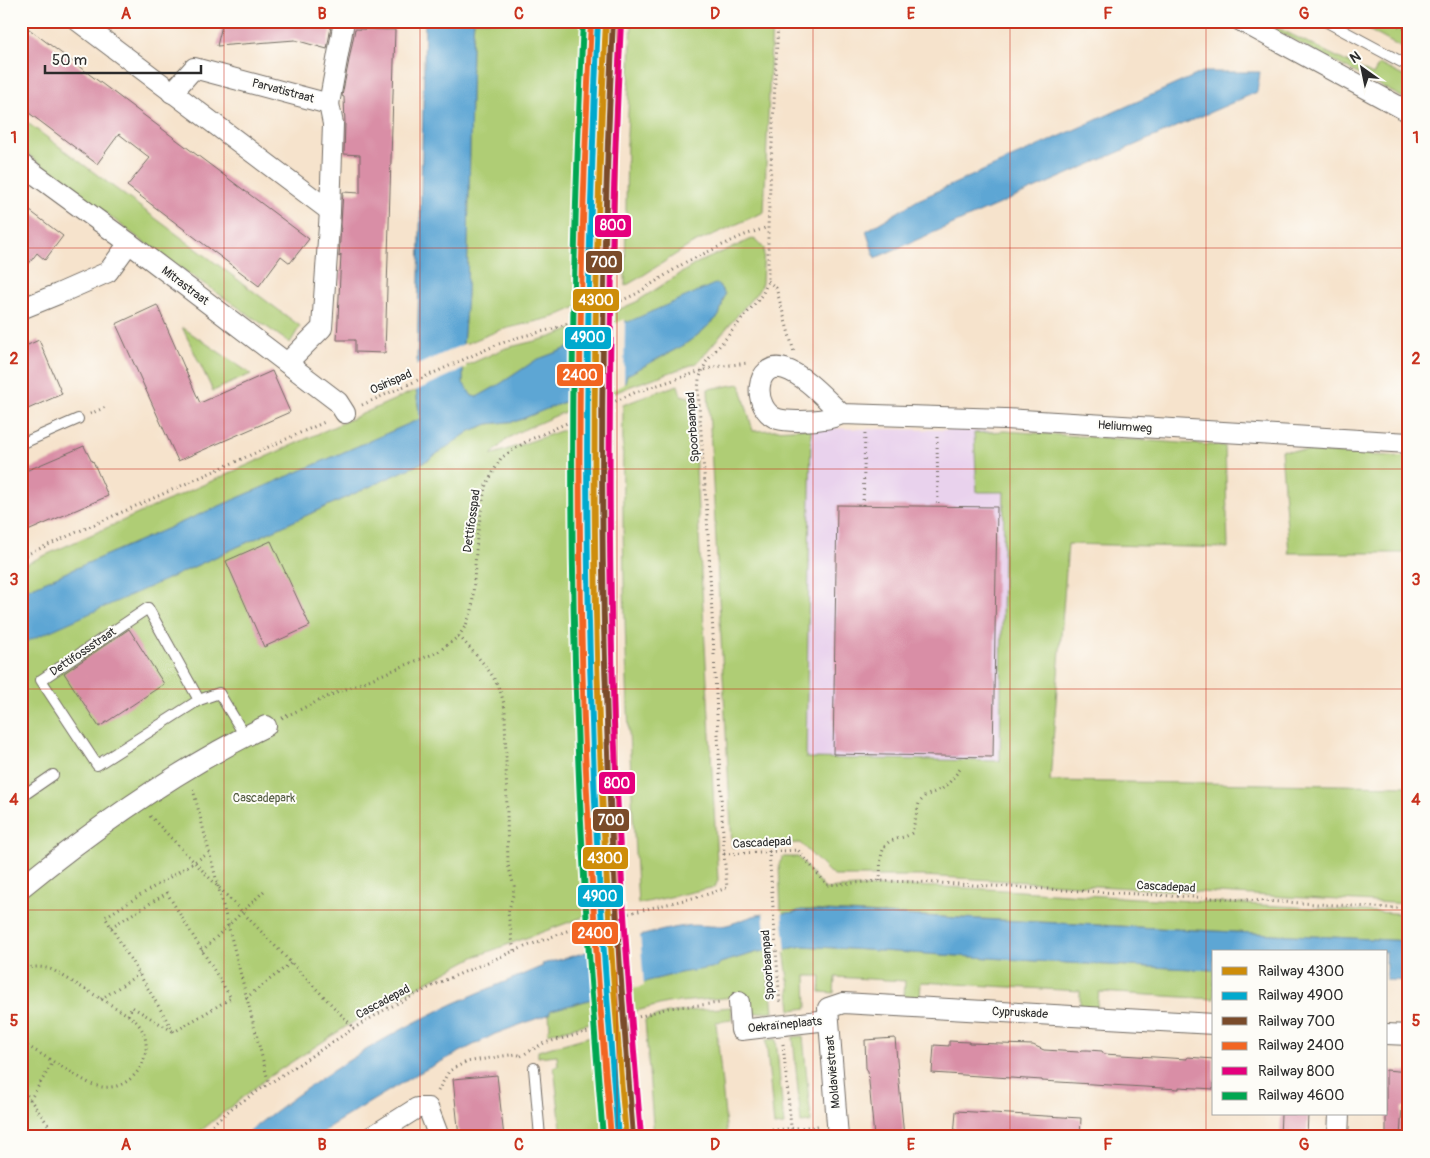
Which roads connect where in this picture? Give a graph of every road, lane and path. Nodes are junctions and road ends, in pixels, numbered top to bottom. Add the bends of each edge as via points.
1 (78, 21) edge
2 (344, 21) edge
3 (778, 21) edge
4 (1241, 21) edge
5 (1325, 21) edge
6 (1390, 21) edge
7 (1409, 31) edge
8 (1409, 66) edge
9 (172, 93) junction
10 (329, 104) junction
11 (1409, 112) edge
12 (21, 164) edge
13 (330, 211) junction
14 (768, 227) junction
15 (129, 243) junction
16 (768, 281) junction
17 (21, 309) edge
18 (287, 363) junction
19 (772, 370) junction
20 (702, 371) junction
21 (802, 379) junction
22 (345, 413) junction
23 (842, 414) junction
24 (866, 414) junction
25 (937, 418) junction
26 (78, 419) dead end
27 (1409, 443) edge
28 (21, 444) edge
29 (863, 505) dead end
30 (938, 506) dead end
31 (21, 557) edge
32 (459, 636) junction
33 (199, 700) junction
34 (266, 726) joint
35 (245, 736) junction
36 (960, 768) dead end
37 (188, 769) junction
38 (53, 775) dead end
39 (21, 797) edge
40 (136, 802) junction
41 (769, 851) junction
42 (209, 853) junction
43 (724, 854) junction
44 (194, 862) junction
45 (880, 881) junction
46 (218, 887) junction
47 (21, 888) edge
48 (264, 891) dead end
49 (1409, 909) edge
50 (242, 912) junction
51 (228, 926) junction
52 (111, 927) junction
53 (202, 951) junction
54 (514, 951) junction
55 (291, 963) junction
56 (21, 970) edge
57 (139, 974) junction
58 (246, 998) junction
59 (101, 999) junction
60 (739, 1002) joint
61 (828, 1014) junction
62 (128, 1015) junction
63 (1212, 1024) edge
64 (780, 1025) junction
65 (354, 1028) junction
66 (174, 1032) junction
67 (1388, 1034) edge
68 (1409, 1035) edge
69 (21, 1042) edge
70 (521, 1056) junction
71 (53, 1062) junction
72 (534, 1068) joint
73 (268, 1084) junction
74 (21, 1087) edge
75 (30, 1100) junction
76 (428, 1108) junction
77 (1339, 1116) edge
78 (792, 1129) junction
79 (838, 1131) edge
80 (752, 1132) dead end
81 (57, 1137) edge
82 (197, 1137) edge
83 (370, 1137) edge
84 (439, 1137) edge
85 (540, 1137) edge
86 (792, 1137) edge
87 (1338, 1137) edge

1 - 9 street
2 - 10 street
3 - 14 path, Spoorbaanpad
4 - 11 street
5 - 8 lane
6 - 7 path
9 - 10 street, Parvatistraat via 194,68
9 - 13 street
10 - 13 street, Parvatistraat via 333,124
12 - 15 street, Mitrastraat
13 - 18 street, Parvatistraat via 322,328
14 - 16 path, Spoorbaanpad
14 - 22 path, Osirispad via 686,262 636,294 598,311 554,330 496,345
15 - 17 street via 108,272
15 - 18 street, Mitrastraat
16 - 20 path, Spoorbaanpad via 758,300 716,349
16 - 21 path via 776,288
18 - 22 street, Mitrastraat via 338,402
19 - 20 path, Dettifosspad via 763,364 750,363
19 - 21 street via 784,369
19 - 23 street, Heliumweg via 762,378 759,390 760,400 770,415 784,421 824,419
20 - 32 path, Dettifosspad via 636,392 527,441 501,458 485,487 477,537 472,610
20 - 43 path, Spoorbaanpad via 698,390
21 - 23 street
22 - 31 path, Osirispad
23 - 24 street, Heliumweg
24 - 25 street, Heliumweg
24 - 29 path
25 - 27 street, Heliumweg via 1005,419
25 - 30 path
26 - 28 lane
32 - 34 path, Dettifosspad via 438,652 329,696
32 - 54 path via 491,674 503,698 508,865 514,886 508,913
33 - 33 lane, Dettifossstraat via 148,608 41,680 98,765
33 - 35 lane, Dettifossstraat via 219,693
34 - 35 street
35 - 37 street
36 - 45 path via 942,790 925,796 919,803 912,833 890,841 884,847
37 - 40 street
37 - 42 path
38 - 39 lane
40 - 44 path
40 - 47 street
41 - 43 path, Cascadepad
41 - 45 path, Cascadepad via 798,850 827,885
41 - 64 path, Spoorbaanpad
42 - 44 path
42 - 46 path
43 - 54 path, Cascadepad via 727,888 588,924
44 - 46 path
44 - 52 path via 105,917
45 - 49 path, Cascadepad
46 - 50 path
46 - 51 path
48 - 50 path
50 - 51 path
50 - 55 path
51 - 53 path
51 - 58 path
52 - 53 path via 167,893
52 - 57 path
53 - 66 path via 231,998
54 - 65 path, Cascadepad via 443,981
55 - 58 path
55 - 65 path
56 - 59 path via 48,968
57 - 59 path
57 - 66 path
58 - 73 path
59 - 62 path
60 - 64 street, Oekraïneplaats via 741,1030
60 - 70 path via 668,1008 544,1043
61 - 63 street, Cypruskade via 843,1004
61 - 64 street, Oekraïneplaats
61 - 79 street, Moldaviëstraat
62 - 66 path via 132,1007
62 - 71 path via 142,1031 146,1049 139,1070 126,1082 108,1087 95,1085
64 - 78 path, Spoorbaanpad
65 - 73 path, Cascadepad
67 - 68 street
69 - 71 path
70 - 72 path via 528,1059
70 - 76 path via 516,1054 466,1062 449,1071
71 - 75 path
72 - 85 lane
73 - 82 path, Cascadepad
74 - 75 path
75 - 81 path
76 - 83 street via 417,1108
76 - 84 street
77 - 87 street
78 - 79 path
78 - 80 path
78 - 86 path, Spoorbaanpad

